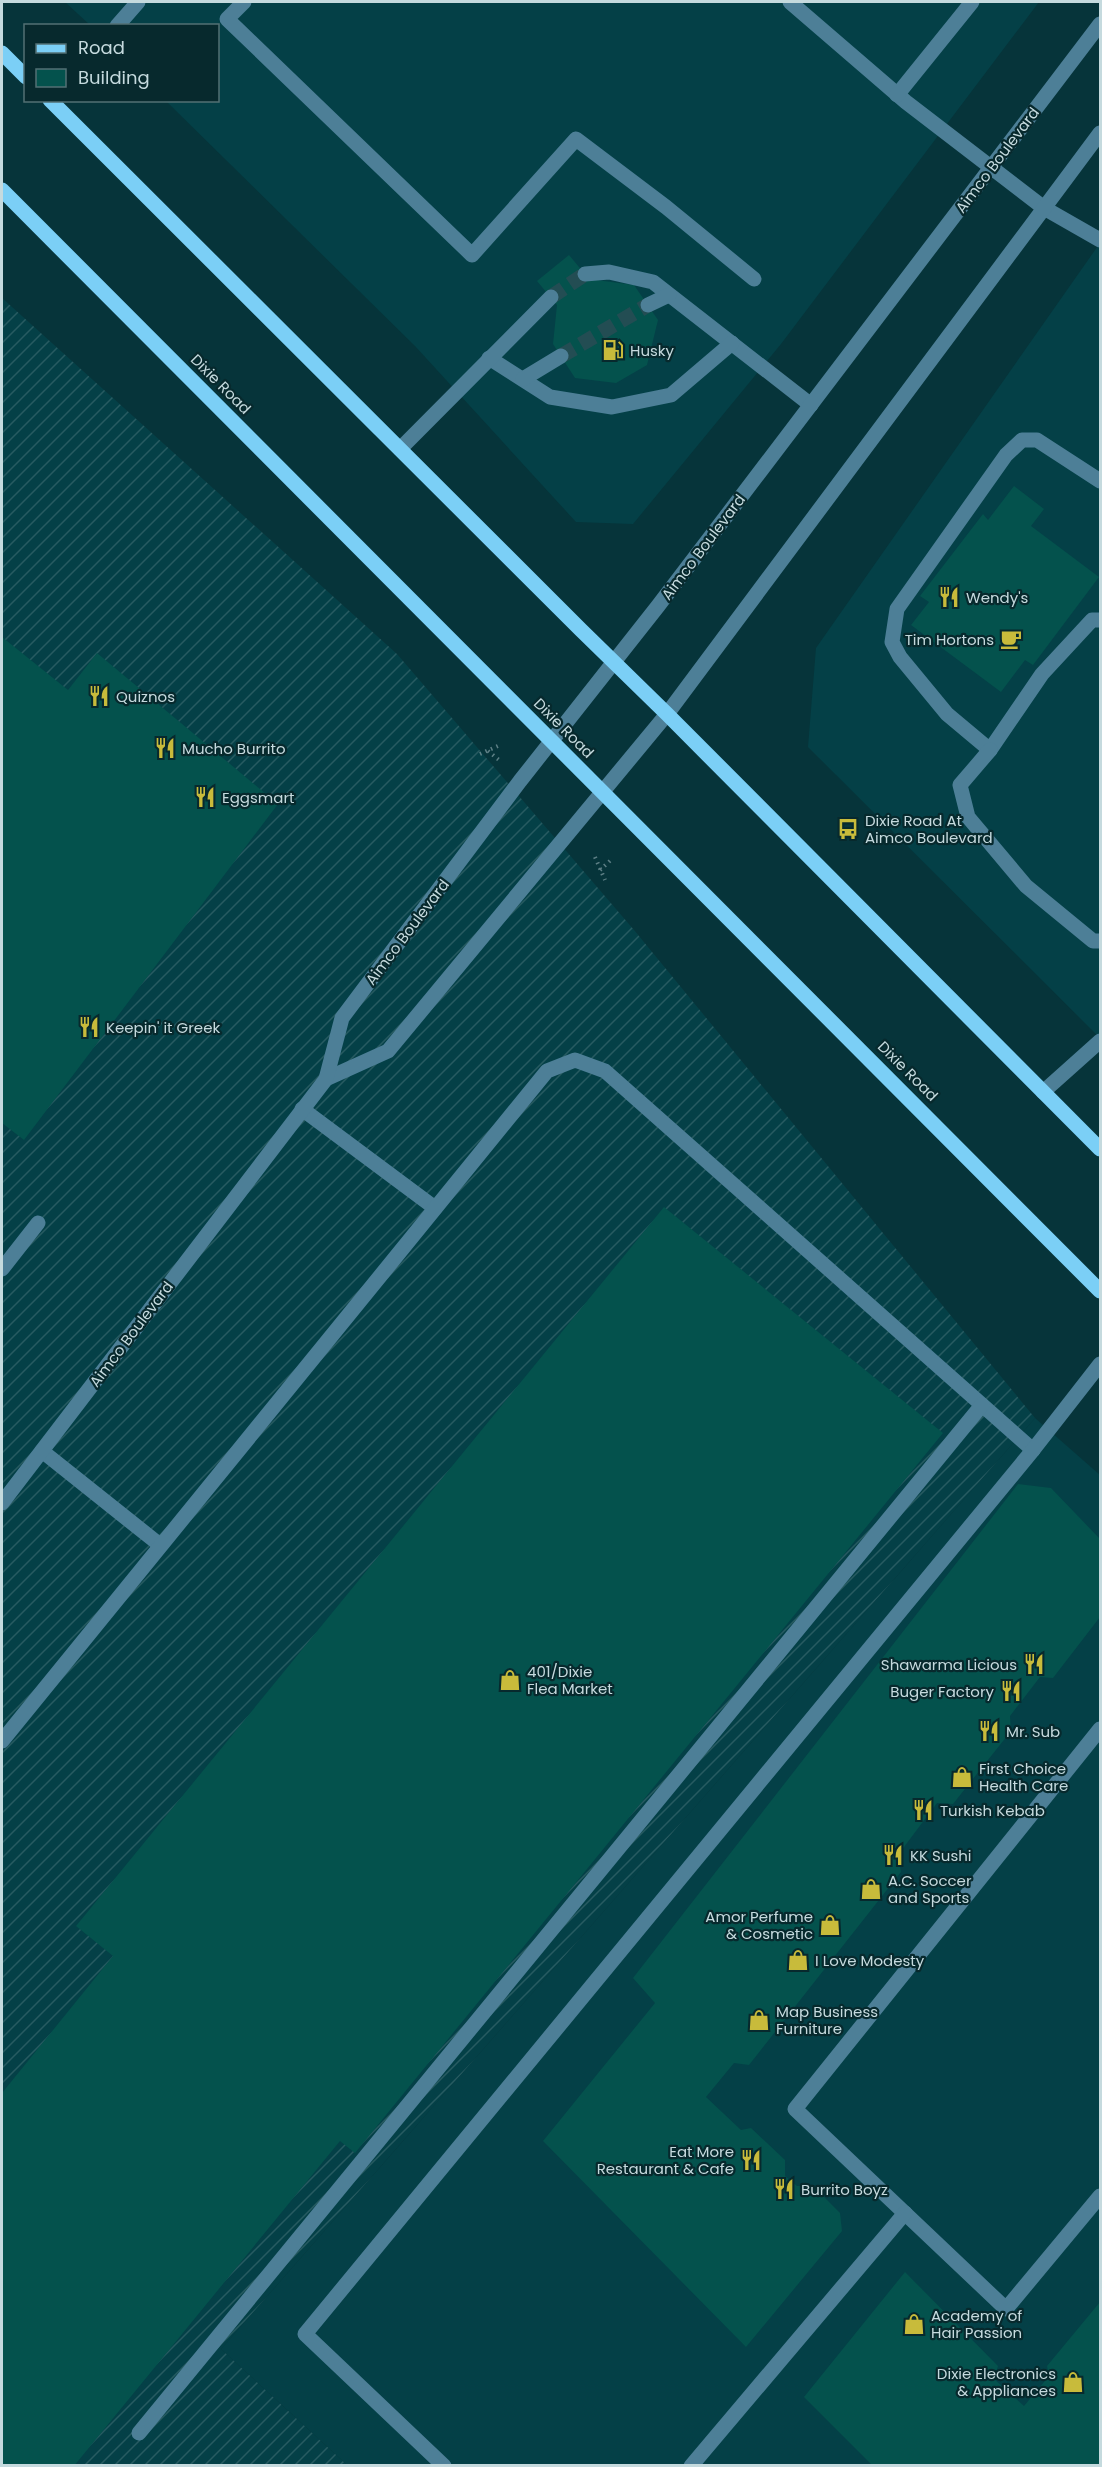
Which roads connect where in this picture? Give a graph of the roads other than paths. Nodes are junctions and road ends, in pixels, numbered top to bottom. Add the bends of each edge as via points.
1 (138, 2) edge
2 (244, 2) edge
3 (790, 2) edge
4 (972, 2) edge
5 (119, 24) edge
6 (1101, 24) edge
7 (2, 53) edge
8 (24, 74) edge
9 (897, 95) junction
10 (52, 102) edge
11 (1101, 133) edge
12 (991, 167) junction
13 (2, 190) edge
14 (1044, 208) junction
15 (1101, 240) edge
16 (585, 274) tunnel mouth
17 (754, 279) dead end
18 (669, 295) junction
19 (551, 297) tunnel mouth
20 (648, 305) tunnel mouth
21 (732, 343) junction
22 (561, 356) tunnel mouth
23 (489, 358) junction
24 (523, 380) junction
25 (811, 405) junction
26 (400, 449) junction
27 (1101, 481) edge
28 (1101, 620) edge
29 (615, 662) junction
30 (667, 714) junction
31 (552, 740) junction
32 (990, 750) junction
33 (603, 793) junction
34 (1101, 941) edge
35 (1101, 1041) edge
36 (326, 1079) junction
37 (1043, 1092) junction
38 (302, 1109) junction
39 (1101, 1149) edge
40 (435, 1208) junction
41 (38, 1223) dead end
42 (2, 1269) edge
43 (1101, 1291) edge
44 (1101, 1364) edge
45 (982, 1405) junction
46 (1033, 1450) junction
47 (42, 1451) junction
48 (2, 1503) edge
49 (160, 1545) junction
50 (1101, 1729) edge
51 (2, 1741) edge
52 (1101, 2196) edge
53 (905, 2213) junction
54 (139, 2433) dead end
55 (444, 2466) edge
56 (691, 2466) edge

1 - 5 street
2 - 17 street via 227,19 472,255 576,139
3 - 9 street
4 - 9 street
6 - 12 street, Aimco Boulevard
7 - 8 main road
9 - 12 street
10 - 26 main road
11 - 14 street, Aimco Boulevard
12 - 14 street
12 - 25 street, Aimco Boulevard
13 - 31 main road, Dixie Road
14 - 15 street
14 - 30 street, Aimco Boulevard
16 - 18 street via 609,272 653,282
18 - 20 street
18 - 21 street
19 - 23 street
21 - 24 street via 671,395 612,407 550,397
21 - 25 street
22 - 24 street
23 - 24 street
23 - 26 street
25 - 29 street, Aimco Boulevard
26 - 29 main road
27 - 32 street via 1037,440 1022,440 1006,455 897,609 892,642 900,657 947,714
28 - 32 street via 1092,620 1042,674
29 - 30 main road
29 - 31 street, Aimco Boulevard
30 - 33 street, Aimco Boulevard
30 - 37 main road
31 - 33 main road, Dixie Road
31 - 36 street, Aimco Boulevard via 342,1018
32 - 34 street via 960,785 968,817 1026,886 1093,941
33 - 36 street, Aimco Boulevard via 388,1051
33 - 43 main road, Dixie Road
35 - 37 street
36 - 38 street, Aimco Boulevard
37 - 39 main road
38 - 40 street
38 - 47 street, Aimco Boulevard
40 - 45 street via 547,1071 575,1060 605,1071
40 - 49 street
41 - 42 street
44 - 46 street
45 - 46 street
45 - 54 street
46 - 55 street via 305,2334
47 - 48 street, Aimco Boulevard
47 - 49 street
49 - 51 street
50 - 53 street via 795,2109
52 - 53 street via 1006,2309
53 - 56 street

